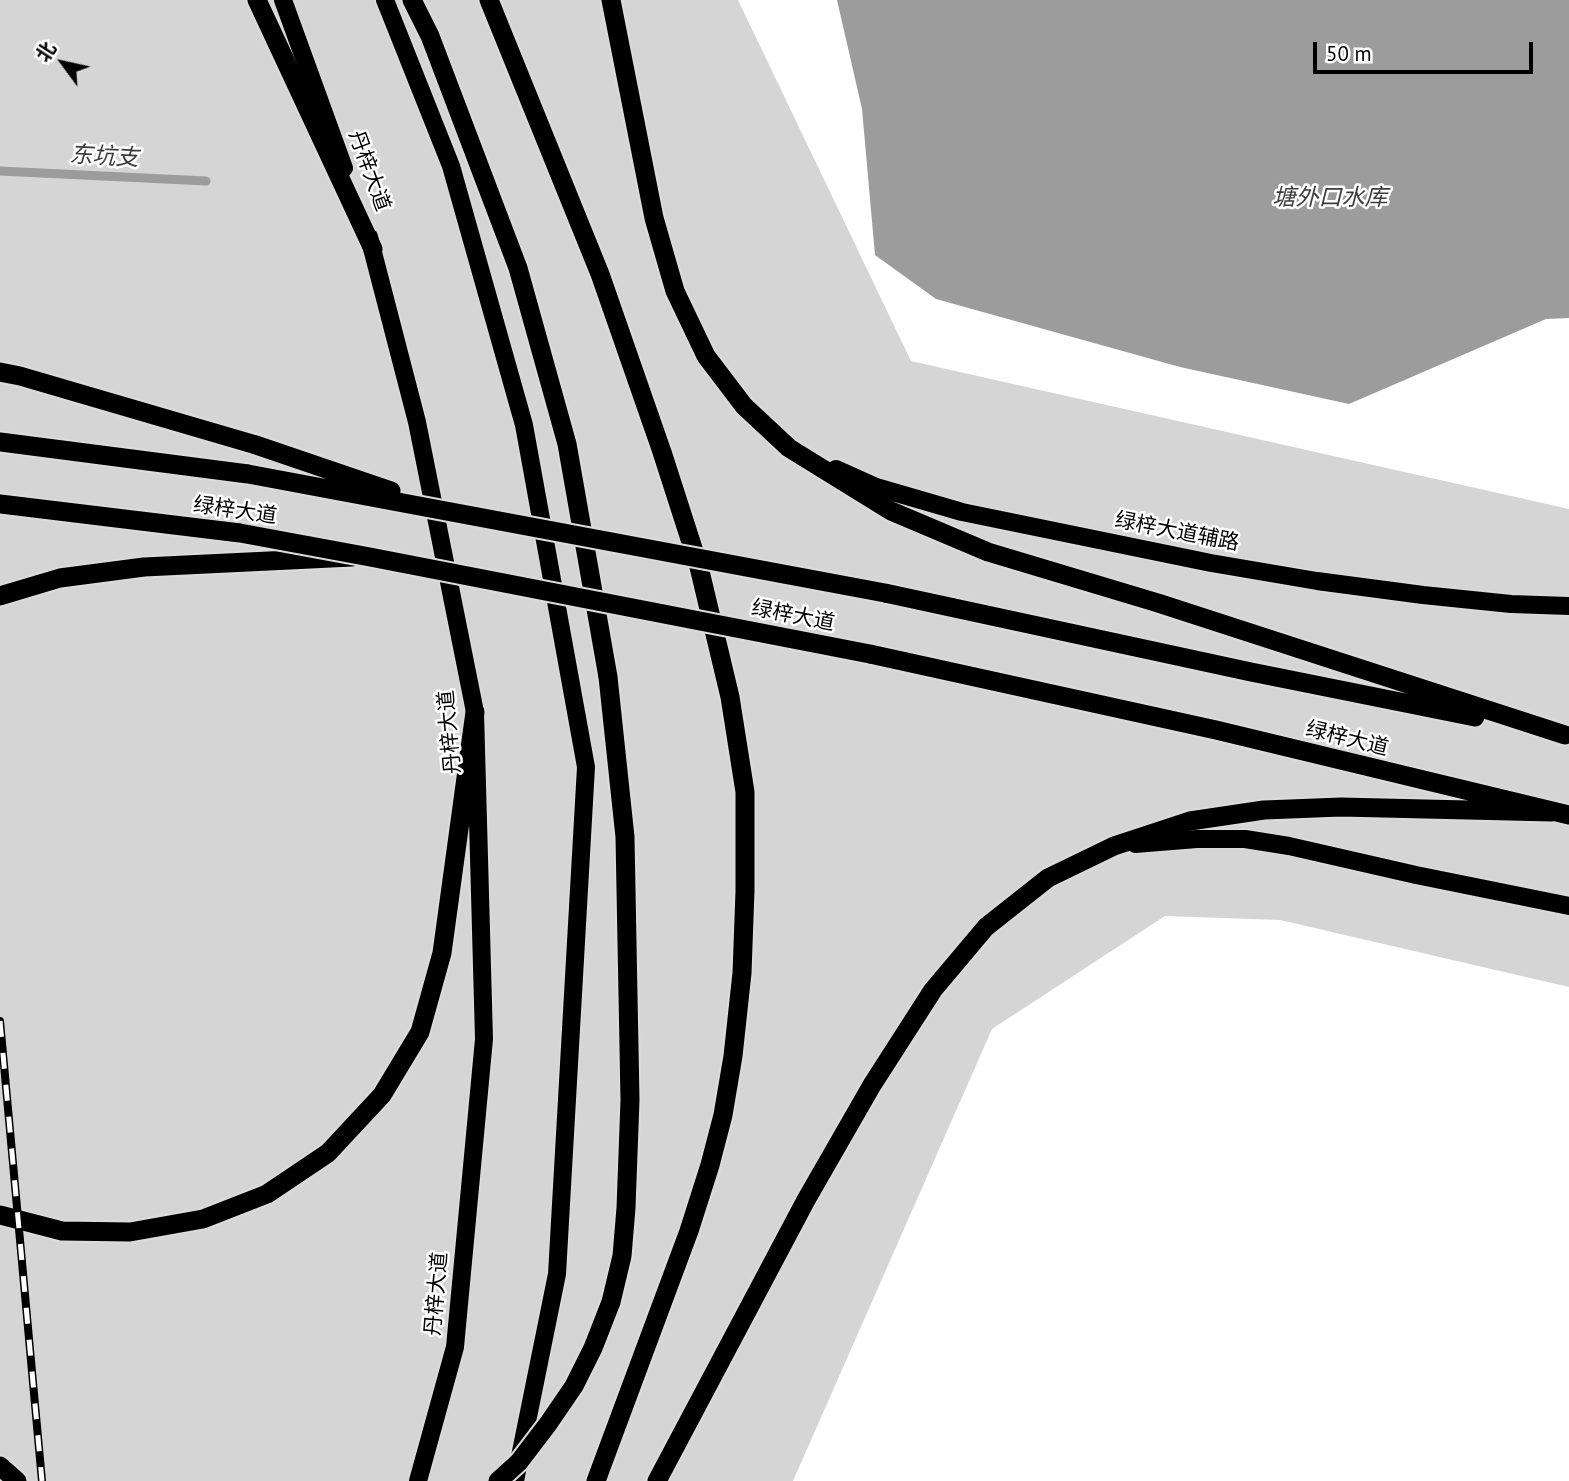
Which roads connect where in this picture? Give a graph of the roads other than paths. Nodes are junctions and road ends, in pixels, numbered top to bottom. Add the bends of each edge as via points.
1 (257, 0) edge
2 (283, 0) edge
3 (385, 0) edge
4 (412, 0) edge
5 (489, 0) edge
6 (611, 0) edge
7 (373, 248) junction
8 (0, 372) edge
9 (0, 442) edge
10 (789, 448) junction
11 (0, 504) edge
12 (462, 514) junction
13 (370, 557) junction
14 (0, 596) edge
15 (1569, 606) edge
16 (475, 712) junction
17 (1567, 735) edge
18 (1561, 813) edge
19 (1114, 846) junction
20 (1569, 906) edge
21 (0, 1215) edge
22 (0, 1466) edge
23 (18, 1481) edge
24 (418, 1481) edge
25 (498, 1481) edge
26 (515, 1481) edge
27 (596, 1481) edge
28 (657, 1481) edge

1 - 7 highway
2 - 7 main road, 丹梓大道
3 - 26 main road via 451,166 524,425 586,767 557,1274
4 - 25 highway, bridge via 430,36 517,268 567,444 608,677 625,851 630,1100 622,1256 611,1302 573,1386 519,1462
5 - 27 highway via 600,274 662,452 699,567 730,697 745,792 742,973 723,1115 689,1231
6 - 10 highway via 654,218 675,291 706,356 744,406
7 - 16 main road, 丹梓大道 via 417,422
8 - 12 highway, bridge via 256,445
9 - 12 highway, 绿梓大道, bridge via 248,474
10 - 15 main road, 绿梓大道辅路 via 876,487 962,512 1211,563 1423,595
10 - 17 highway via 891,511 988,552
11 - 13 highway, 绿梓大道, bridge via 240,533
12 - 17 highway, 绿梓大道, bridge via 885,593
13 - 14 highway, bridge via 144,567 60,578
13 - 18 highway, 绿梓大道, bridge via 870,654 1216,730
16 - 21 highway via 442,953 420,1032 382,1095 328,1153 267,1194 203,1219 130,1233 62,1231
16 - 24 main road, 丹梓大道 via 484,1039 455,1347
18 - 19 highway via 1341,807 1264,810 1189,821
19 - 20 main road via 1245,839
19 - 28 highway via 1048,878 986,927 933,990 806,1200
22 - 23 highway

